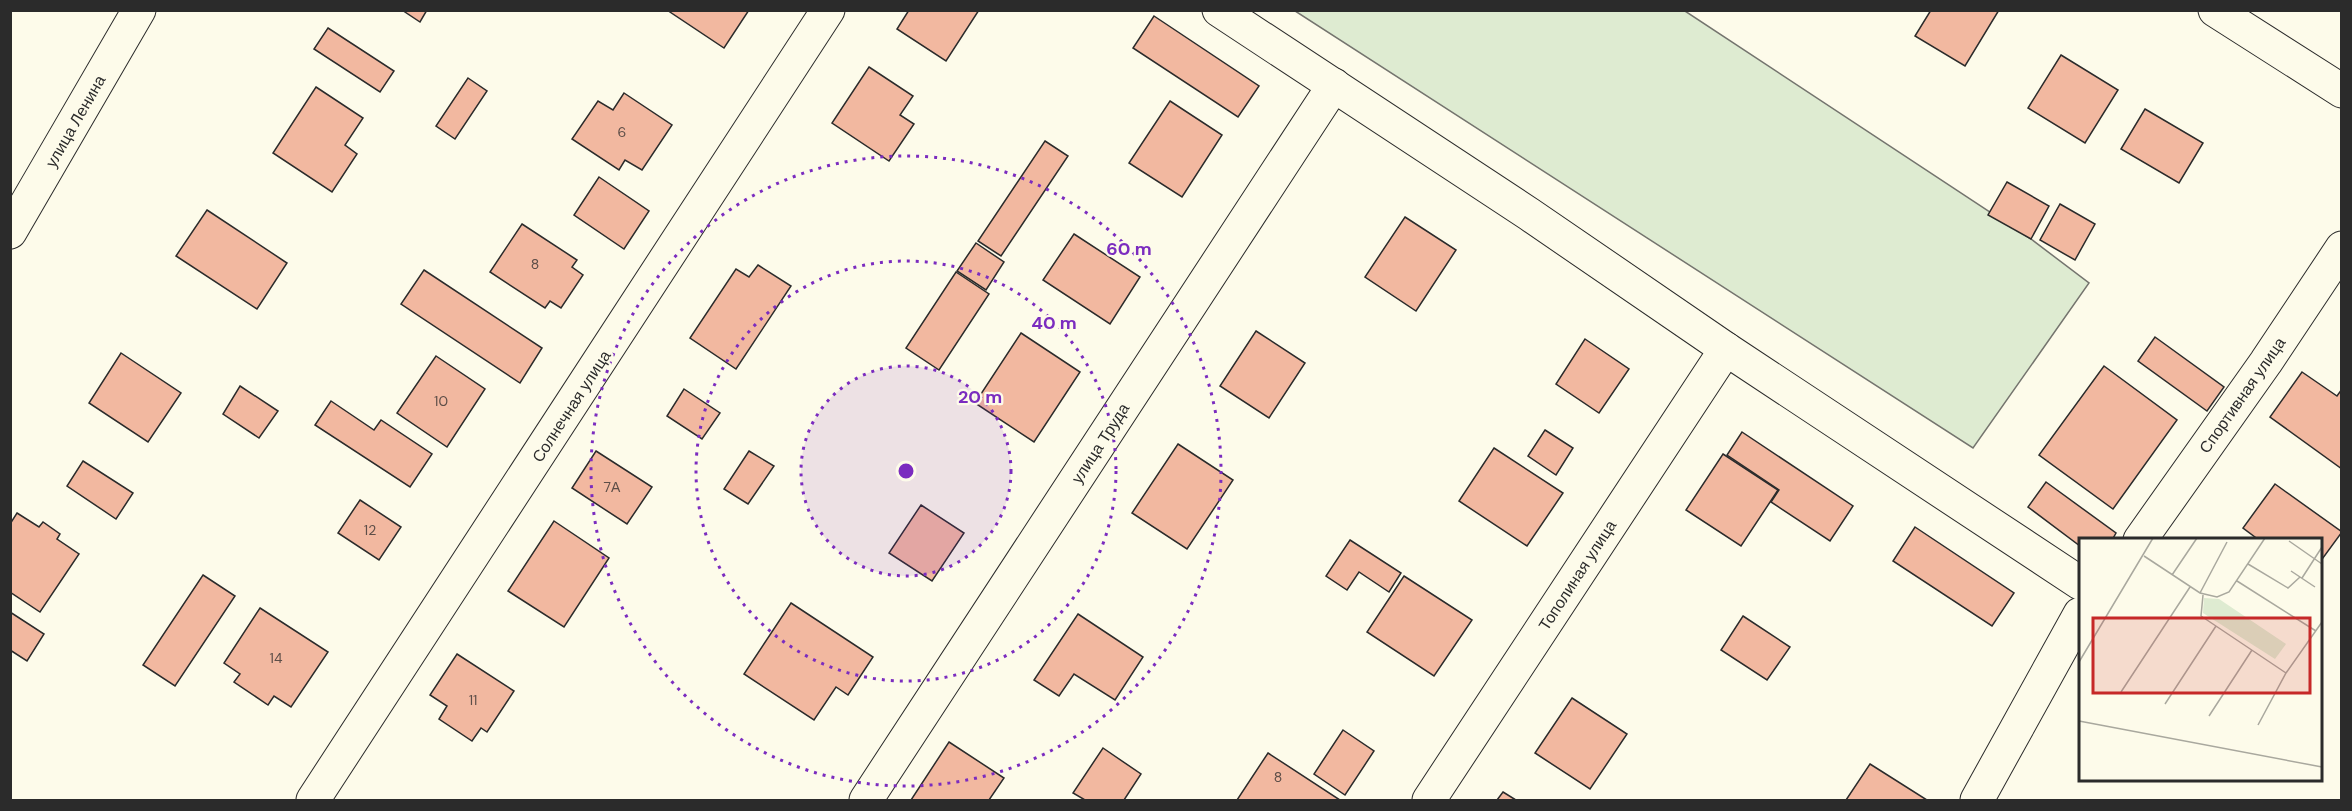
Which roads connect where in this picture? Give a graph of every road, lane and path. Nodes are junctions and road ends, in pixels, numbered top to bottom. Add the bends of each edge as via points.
1 (139, 10) edge
2 (828, 10) edge
3 (1219, 10) edge
4 (2215, 10) edge
5 (1334, 85) junction
6 (2342, 91) edge
7 (10, 232) edge
8 (2342, 248) edge
9 (1726, 349) junction
10 (2141, 538) edge
11 (2079, 582) edge
12 (2079, 616) edge
13 (313, 801) edge
14 (866, 801) edge
15 (1429, 801) edge
16 (1977, 801) edge

1 - 7 street, улица Ленина
2 - 13 street, Солнечная улица
3 - 5 street
4 - 6 street
5 - 9 street
5 - 14 street, улица Труда
8 - 10 street, Спортивная улица
9 - 11 street
9 - 15 street, Тополиная улица
12 - 16 street

